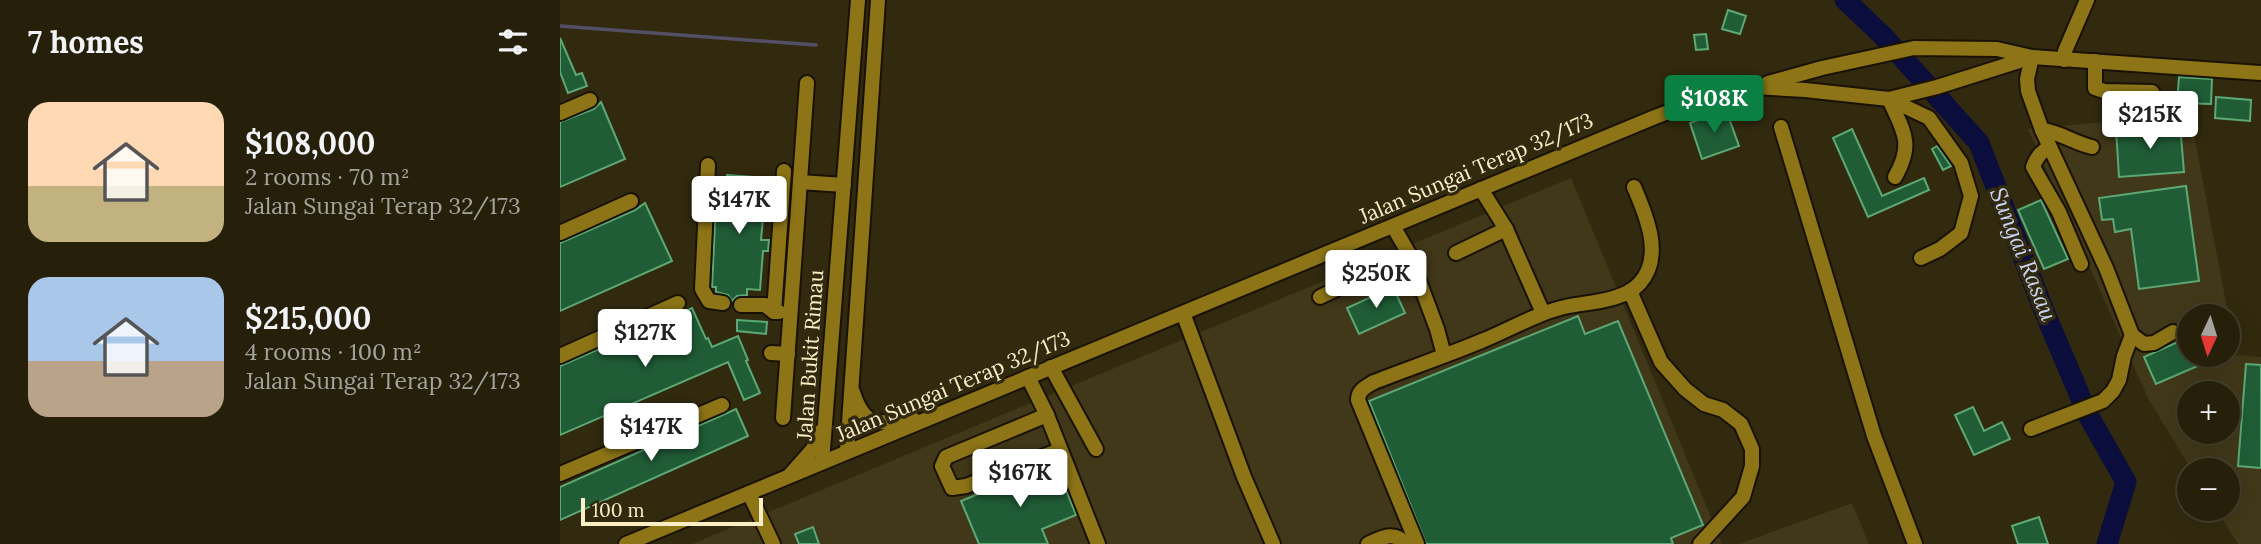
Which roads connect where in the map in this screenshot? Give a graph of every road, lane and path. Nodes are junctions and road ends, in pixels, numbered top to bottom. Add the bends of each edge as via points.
1 (858, 0) edge
2 (878, 0) edge
3 (2087, 0) edge
4 (2032, 57) junction
5 (2064, 60) junction
6 (2095, 61) junction
7 (2261, 73) edge
8 (807, 83) dead end
9 (1757, 86) junction
10 (2152, 92) dead end
11 (1889, 99) junction
12 (590, 100) dead end
13 (560, 113) edge
14 (1781, 127) dead end
15 (2042, 130) junction
16 (2092, 147) dead end
17 (2050, 148) junction
18 (708, 165) dead end
19 (785, 171) dead end
20 (1895, 177) dead end
21 (800, 182) junction
22 (844, 185) junction
23 (1634, 187) dead end
24 (1481, 189) junction
25 (631, 201) dead end
26 (1393, 226) junction
27 (1506, 229) junction
28 (560, 233) edge
29 (1456, 253) dead end
30 (1409, 254) junction
31 (1921, 258) dead end
32 (2121, 263) dead end
33 (2081, 264) dead end
34 (2106, 268) junction
35 (1630, 291) junction
36 (1320, 297) dead end
37 (678, 303) dead end
38 (723, 303) dead end
39 (741, 304) dead end
40 (774, 312) junction
41 (791, 313) junction
42 (1183, 313) junction
43 (1543, 313) junction
44 (2173, 332) dead end
45 (2132, 335) junction
46 (771, 353) dead end
47 (788, 354) junction
48 (1444, 355) junction
49 (560, 356) edge
50 (1051, 368) junction
51 (1028, 377) junction
52 (851, 383) junction
53 (828, 386) junction
54 (722, 405) dead end
55 (935, 415) junction
56 (1047, 415) junction
57 (783, 418) dead end
58 (2031, 429) dead end
59 (1096, 449) dead end
60 (1060, 450) junction
61 (848, 452) junction
62 (822, 462) junction
63 (560, 474) edge
64 (788, 477) junction
65 (749, 493) junction
66 (626, 544) edge
67 (773, 544) edge
68 (1098, 544) edge
69 (1273, 544) edge
70 (1368, 544) edge
71 (1405, 544) edge
72 (1417, 544) edge
73 (1700, 544) edge
74 (1914, 544) edge

1 - 22 street, Jalan Bukit Rimau
2 - 52 street, Jalan Bukit Rimau
3 - 5 street
4 - 5 street, Jalan Sungai Terap 32/173
4 - 9 street via 1997,50 1914,48
4 - 11 street, Jalan Sungai Terap 32/173
4 - 15 street via 2028,91
5 - 6 street, Jalan Sungai Terap 32/173
6 - 7 street, Jalan Sungai Terap 32/173
6 - 10 street via 2095,88
8 - 21 street
9 - 11 street, Jalan Sungai Terap 32/173
9 - 24 street, Jalan Sungai Terap 32/173 via 1737,86
11 - 20 street via 1907,143
11 - 31 street via 1929,118 1961,163 1971,196 1961,233
12 - 13 street
14 - 74 street via 1874,436
15 - 16 street
15 - 17 street
17 - 33 street via 2034,167
17 - 34 street
18 - 38 street via 702,289 709,301
19 - 40 street
21 - 22 street
21 - 41 street
22 - 53 street, Jalan Bukit Rimau
23 - 35 street via 1647,218 1652,258 1640,283
24 - 26 street, Jalan Sungai Terap 32/173
24 - 27 street
25 - 28 street
26 - 30 street
26 - 42 street, Jalan Sungai Terap 32/173
27 - 29 street
27 - 43 street
30 - 36 street
30 - 48 street
32 - 34 street
34 - 45 street
35 - 43 street
35 - 73 street via 1661,362 1704,404 1723,410 1741,424 1752,449 1743,497
37 - 49 street
39 - 40 street via 765,305
40 - 41 street
41 - 47 street
42 - 50 street, Jalan Sungai Terap 32/173
42 - 69 street
43 - 48 street
44 - 45 street via 2144,344
45 - 58 street via 2119,380 2103,401
46 - 47 street
47 - 57 street
48 - 72 street via 1374,382 1358,395
50 - 51 street, Jalan Sungai Terap 32/173
50 - 59 street
51 - 55 street, Jalan Sungai Terap 32/173
51 - 56 street
52 - 55 street via 862,414 873,422
52 - 61 street, Jalan Bukit Rimau
53 - 62 street, Jalan Bukit Rimau
53 - 64 street via 817,442
54 - 63 street
55 - 61 street, Jalan Sungai Terap 32/173
56 - 60 street
56 - 60 street via 946,457 942,466 952,488
60 - 68 street
61 - 62 street, Jalan Sungai Terap 32/173
62 - 64 street, Jalan Sungai Terap 32/173
64 - 65 street, Jalan Sungai Terap 32/173
65 - 66 street, Jalan Sungai Terap 32/173
65 - 67 street
70 - 71 street via 1393,536

